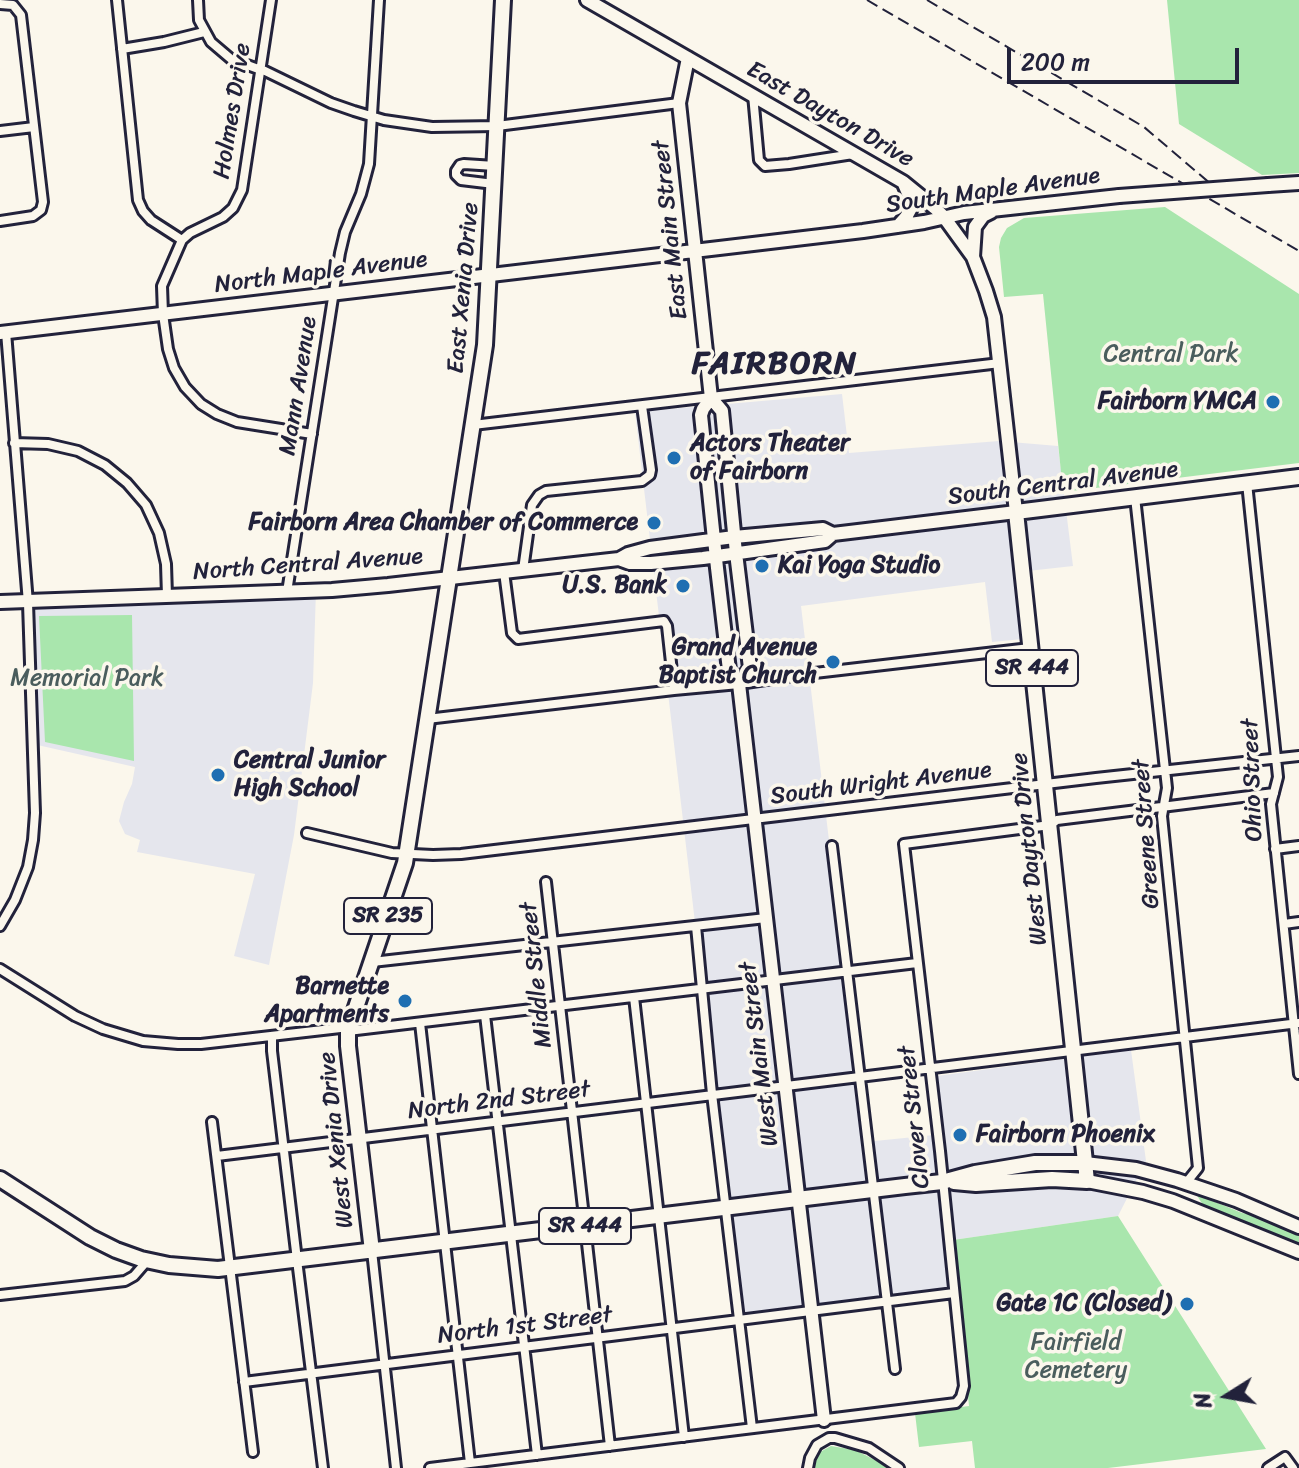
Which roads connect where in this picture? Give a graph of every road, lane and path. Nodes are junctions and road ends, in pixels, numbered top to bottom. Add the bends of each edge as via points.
1 (117, 0) edge
2 (198, 0) edge
3 (271, 0) edge
4 (379, 0) edge
5 (503, 0) edge
6 (587, 0) edge
7 (0, 4) edge
8 (204, 32) junction
9 (122, 49) junction
10 (688, 58) junction
11 (261, 70) junction
12 (753, 94) junction
13 (679, 103) junction
14 (372, 117) junction
15 (497, 126) junction
16 (34, 127) junction
17 (0, 131) edge
18 (855, 153) junction
19 (495, 166) junction
20 (903, 182) junction
21 (1299, 183) edge
22 (494, 184) junction
23 (995, 210) junction
24 (944, 217) junction
25 (0, 221) edge
26 (898, 226) junction
27 (182, 240) junction
28 (694, 250) junction
29 (973, 257) junction
30 (488, 275) junction
31 (333, 294) junction
32 (163, 314) junction
33 (3, 332) edge
34 (1000, 363) junction
35 (711, 398) junction
36 (642, 406) junction
37 (472, 426) junction
38 (312, 434) junction
39 (14, 443) junction
40 (1299, 477) edge
41 (1247, 483) junction
42 (1135, 497) junction
43 (1016, 512) junction
44 (833, 534) junction
45 (734, 537) junction
46 (714, 540) junction
47 (736, 553) junction
48 (716, 556) junction
49 (619, 559) junction
50 (523, 570) junction
51 (504, 572) junction
52 (448, 578) junction
53 (287, 592) junction
54 (167, 596) junction
55 (27, 601) junction
56 (0, 602) edge
57 (1030, 648) junction
58 (739, 684) junction
59 (674, 690) junction
60 (426, 719) junction
61 (1299, 756) edge
62 (1276, 759) junction
63 (1164, 772) junction
64 (1045, 785) junction
65 (1274, 793) junction
66 (1163, 806) junction
67 (754, 819) junction
68 (1050, 825) junction
69 (307, 833) dead end
70 (832, 846) dead end
71 (1299, 846) edge
72 (1275, 849) junction
73 (406, 853) junction
74 (546, 882) dead end
75 (766, 918) junction
76 (1299, 922) edge
77 (1284, 924) junction
78 (0, 926) edge
79 (696, 926) junction
80 (553, 942) junction
81 (372, 962) junction
82 (917, 963) junction
83 (0, 969) edge
84 (846, 972) junction
85 (773, 980) junction
86 (702, 989) junction
87 (634, 997) junction
88 (560, 1006) junction
89 (485, 1015) junction
90 (420, 1023) junction
91 (1297, 1023) edge
92 (349, 1029) junction
93 (272, 1036) junction
94 (1186, 1036) junction
95 (1074, 1050) junction
96 (930, 1067) junction
97 (1299, 1074) edge
98 (859, 1076) junction
99 (785, 1085) junction
100 (712, 1094) junction
101 (646, 1103) junction
102 (572, 1112) junction
103 (499, 1120) junction
104 (212, 1122) dead end
105 (431, 1129) junction
106 (358, 1138) junction
107 (284, 1147) junction
108 (217, 1156) junction
109 (1085, 1163) junction
110 (1146, 1172) junction
111 (0, 1179) edge
112 (1087, 1181) junction
113 (942, 1182) junction
114 (1186, 1183) junction
115 (1108, 1186) junction
116 (874, 1190) junction
117 (799, 1199) junction
118 (726, 1209) junction
119 (659, 1217) junction
120 (585, 1226) junction
121 (1299, 1227) edge
122 (511, 1234) junction
123 (446, 1243) junction
124 (372, 1251) junction
125 (1299, 1252) edge
126 (297, 1260) junction
127 (147, 1261) junction
128 (230, 1268) junction
129 (954, 1293) junction
130 (0, 1295) edge
131 (887, 1301) junction
132 (812, 1310) junction
133 (738, 1319) junction
134 (672, 1328) junction
135 (598, 1337) junction
136 (524, 1346) junction
137 (458, 1355) junction
138 (384, 1364) junction
139 (895, 1369) dead end
140 (311, 1373) junction
141 (244, 1382) junction
142 (824, 1420) junction
143 (752, 1428) junction
144 (684, 1437) junction
145 (610, 1446) junction
146 (253, 1452) dead end
147 (537, 1455) junction
148 (470, 1463) junction
149 (323, 1468) edge
150 (396, 1468) edge
151 (430, 1468) edge
152 (808, 1468) edge
153 (899, 1468) edge
154 (1268, 1468) edge
155 (1293, 1468) edge

1 - 9 street
2 - 8 street
3 - 11 street, Holmes Drive
4 - 14 street, Mann Avenue
5 - 15 main road, East Xenia Drive / SR 235
6 - 10 street, East Dayton Drive
7 - 16 street via 13,5 21,15
8 - 9 street
8 - 11 street via 225,56
9 - 27 street via 138,200 151,220
10 - 12 street, East Dayton Drive
10 - 13 street, East Main Street
11 - 14 street
11 - 27 street, Holmes Drive via 239,197 223,217
12 - 18 street, East Dayton Drive
12 - 18 street via 759,160 765,166
13 - 15 street
13 - 28 street, East Main Street
14 - 15 street via 432,127
14 - 31 street, Mann Avenue via 367,173 343,240
15 - 19 main road, East Xenia Drive / SR 235
16 - 17 street
16 - 25 street via 42,207 33,216
18 - 20 street, East Dayton Drive
19 - 22 main road, East Xenia Drive / SR 235
19 - 22 street via 464,164 456,171 461,180
20 - 24 street, East Dayton Drive
20 - 26 street via 911,208
21 - 23 street, South Maple Avenue, bridge
22 - 30 main road, East Xenia Drive / SR 235
23 - 24 street, South Maple Avenue
23 - 29 street via 977,222
24 - 26 street, South Maple Avenue
24 - 29 street, East Dayton Drive
26 - 28 street, South Maple Avenue
27 - 32 street via 162,286
28 - 30 street, North Maple Avenue
28 - 35 street, East Main Street
29 - 34 street, East Dayton Drive via 994,317
30 - 31 street, North Maple Avenue
30 - 37 main road, East Xenia Drive / SR 235 via 485,345
31 - 32 street, North Maple Avenue
31 - 38 street, Mann Avenue
32 - 33 street, North Maple Avenue
32 - 38 street via 174,368 201,404 237,422
33 - 39 street
34 - 35 street
34 - 43 street, East Dayton Drive
35 - 36 street
35 - 45 street, East Main Street via 722,411
35 - 46 street, East Main Street via 701,415
36 - 37 street
36 - 50 street via 650,475 642,481 539,495 532,505
37 - 52 main road, East Xenia Drive / SR 235
38 - 53 street, Mann Avenue
39 - 54 street via 78,451 127,483 146,505 159,533
39 - 55 street
40 - 41 main road, South Central Avenue
41 - 42 main road, South Central Avenue
41 - 62 street, Ohio Street
42 - 43 main road, South Central Avenue
42 - 63 street, Greene Street
43 - 44 street, South Central Avenue
43 - 57 main road, West Dayton Drive / SR 444
44 - 45 street, South Central Avenue via 823,529
44 - 47 street, South Central Avenue via 825,541
45 - 46 street, North Central Avenue
45 - 47 street, East Main Street
46 - 48 street, East Main Street
46 - 49 street, North Central Avenue via 650,548
47 - 48 street, North Central Avenue
47 - 58 street, West Main Street via 750,668
48 - 49 street, North Central Avenue via 651,563
48 - 58 street, West Main Street via 729,670
49 - 50 street, North Central Avenue
50 - 51 street, North Central Avenue
51 - 52 street, North Central Avenue
51 - 59 street via 512,633 518,639 664,621
52 - 53 street, North Central Avenue
52 - 60 main road, West Xenia Drive / SR 235
53 - 54 street, North Central Avenue
54 - 55 street, North Central Avenue
55 - 56 street, North Central Avenue
55 - 78 street via 35,826 23,881
57 - 58 street
57 - 64 main road, West Dayton Drive / SR 444
58 - 59 street
58 - 67 street, West Main Street
59 - 60 street
60 - 73 main road, West Xenia Drive / SR 235
61 - 62 street, South Wright Avenue
62 - 63 street, South Wright Avenue
62 - 65 street, Ohio Street
63 - 64 street, South Wright Avenue
63 - 66 street, Greene Street
64 - 67 street, South Wright Avenue
64 - 68 main road, West Dayton Drive / SR 444
65 - 66 street
65 - 72 street, Ohio Street
66 - 68 street
66 - 94 street, Greene Street
67 - 73 street, South Wright Avenue via 461,854
67 - 75 street, West Main Street
68 - 82 street, Clover Street via 904,844
68 - 95 main road, West Dayton Drive / SR 444
69 - 73 street, South Wright Avenue
70 - 84 street
71 - 72 street
72 - 77 street, Ohio Street
73 - 81 main road, West Xenia Drive / SR 235
74 - 80 street, Middle Street
75 - 79 street
75 - 85 street, West Main Street
76 - 77 street
77 - 91 street, Ohio Street
79 - 80 street
79 - 86 street
80 - 81 street
80 - 88 street, Middle Street
81 - 92 main road, West Xenia Drive / SR 235
82 - 84 street
82 - 96 street, Clover Street
83 - 93 street via 85,1021 119,1035 201,1044
84 - 85 street
84 - 98 street
85 - 86 street
85 - 99 street, West Main Street
86 - 87 street
86 - 100 street
87 - 88 street
87 - 101 street
88 - 89 street
88 - 102 street, Middle Street
89 - 90 street
89 - 103 street
90 - 92 street
90 - 105 street
91 - 94 street, North 2nd Street
91 - 97 street, Ohio Street
92 - 93 street
92 - 106 main road, West Xenia Drive / SR 235
93 - 107 street
94 - 95 street, North 2nd Street
94 - 114 street, Greene Street via 1198,1168
95 - 96 street, North 2nd Street
95 - 109 main road, West Dayton Drive / SR 444
96 - 98 street, North 2nd Street
96 - 113 street, Clover Street
98 - 99 street, North 2nd Street
98 - 116 street
99 - 100 street, North 2nd Street
99 - 117 street, West Main Street
100 - 101 street, North 2nd Street
100 - 118 street
101 - 102 street, North 2nd Street
101 - 119 street
102 - 103 street, North 2nd Street
102 - 120 street, Middle Street
103 - 105 street, North 2nd Street
103 - 122 street
104 - 108 street
105 - 106 street, North 2nd Street
105 - 123 street
106 - 107 street, North 2nd Street
106 - 124 main road, West Xenia Drive / SR 235
107 - 108 street, North 2nd Street
107 - 126 street
108 - 128 street
109 - 110 street
109 - 112 main road, West Dayton Drive / SR 444
109 - 113 main road, SR 444 via 1035,1163
110 - 114 street
110 - 115 street
111 - 127 main road via 103,1244
112 - 113 main road, SR 444
112 - 115 street
113 - 116 main road, SR 444
113 - 129 street, Clover Street
114 - 121 street
115 - 125 street via 1173,1201
116 - 117 main road, SR 444
116 - 131 street
117 - 118 main road, SR 444
117 - 132 street, West Main Street
118 - 119 main road, SR 444
118 - 133 street
119 - 120 main road, SR 444
119 - 134 street
120 - 122 main road, SR 444
120 - 135 street, Middle Street
122 - 123 main road, SR 444
122 - 136 street
123 - 124 main road, SR 444
123 - 137 street
124 - 126 main road
124 - 138 street, West Xenia Drive
126 - 128 main road
126 - 140 street
127 - 128 main road
127 - 130 street via 125,1281
128 - 141 street
129 - 131 street, North 1st Street
129 - 142 street, Clover Street via 964,1386 956,1403
131 - 132 street, North 1st Street
131 - 139 street
132 - 133 street, North 1st Street
132 - 142 street, West Main Street
133 - 134 street, North 1st Street
133 - 143 street
134 - 135 street, North 1st Street
134 - 144 street
135 - 136 street, North 1st Street
135 - 145 street, Middle Street
136 - 137 street, North 1st Street
136 - 147 street
137 - 138 street, North 1st Street
137 - 148 street
138 - 140 street, North 1st Street
138 - 150 street, West Xenia Drive
140 - 141 street, North 1st Street
140 - 149 street
141 - 146 street
142 - 143 street
143 - 144 street
144 - 145 street
145 - 147 street
147 - 148 street
148 - 151 street
152 - 153 street via 814,1449 835,1438 876,1452
154 - 155 street via 1285,1457

